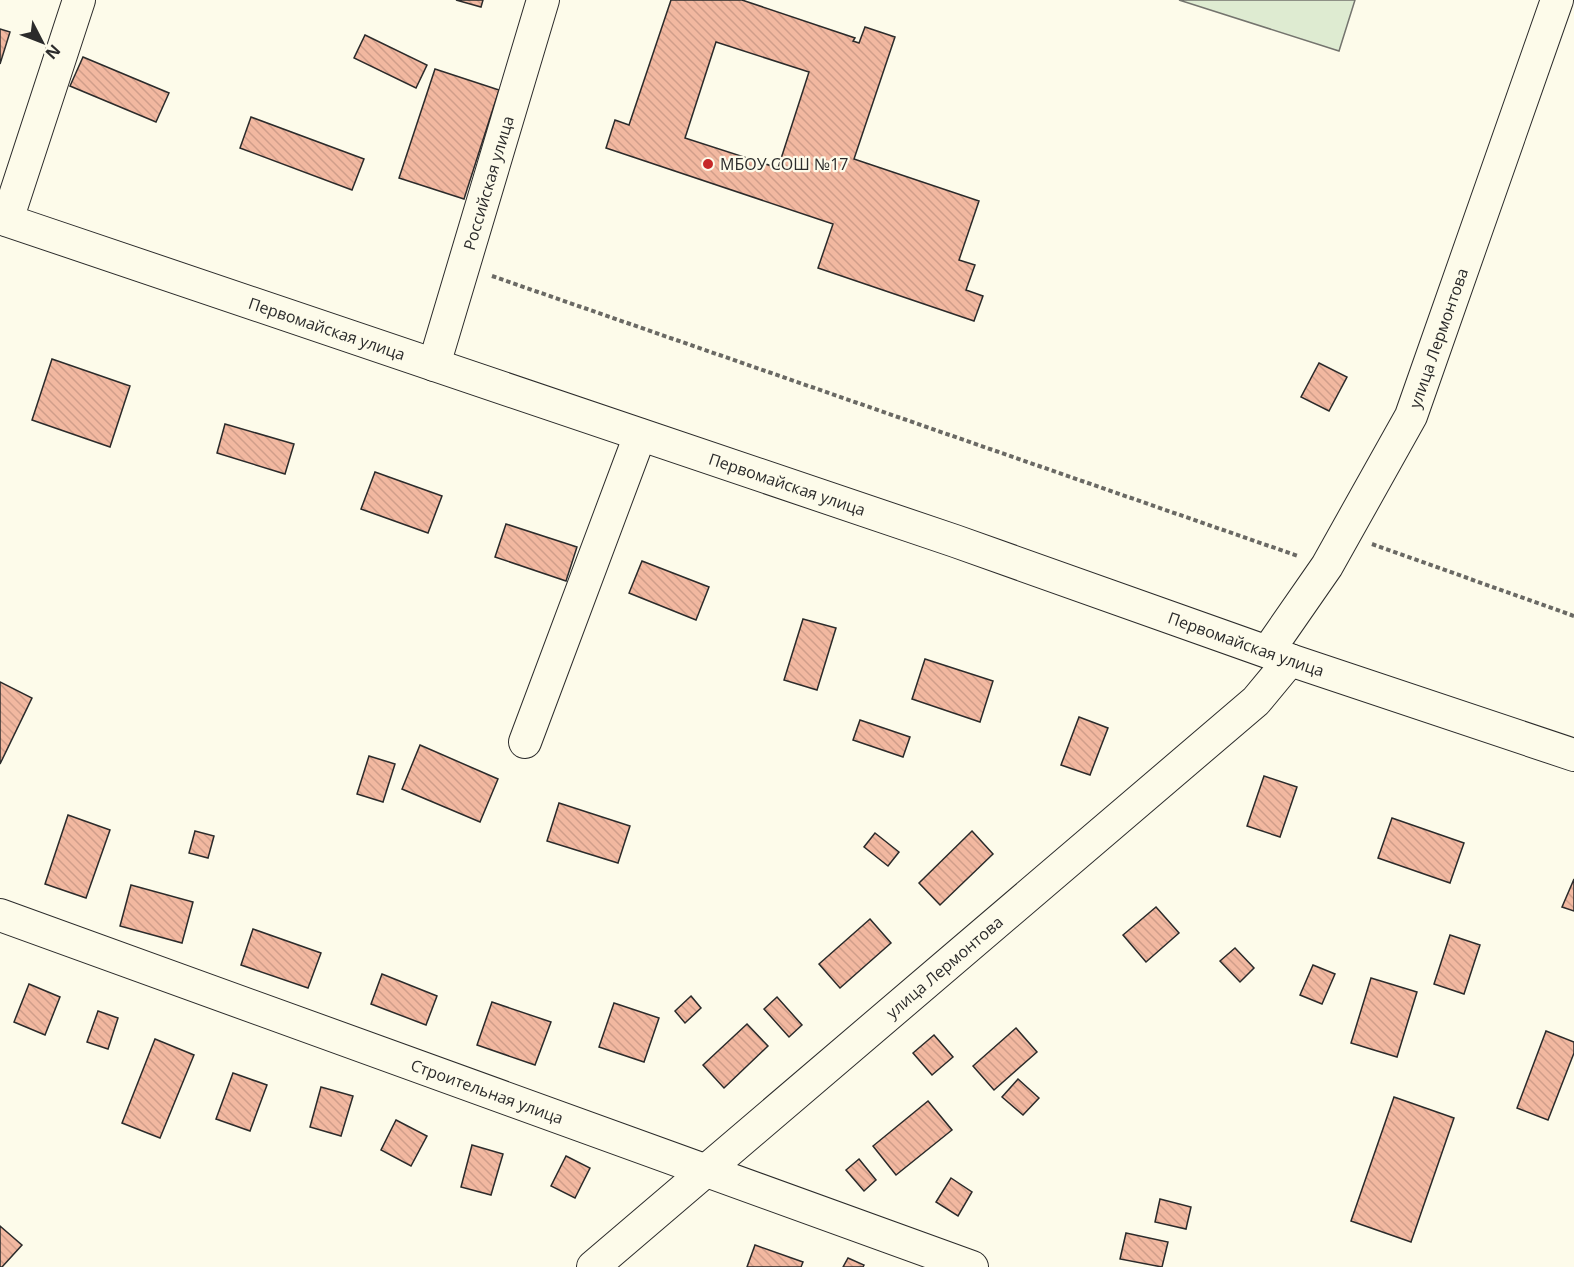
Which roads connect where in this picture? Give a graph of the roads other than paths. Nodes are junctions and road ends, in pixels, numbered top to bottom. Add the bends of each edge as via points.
1 (79, 0) edge
2 (543, 0) edge
3 (1557, 0) edge
4 (4, 219) edge
5 (434, 365) junction
6 (640, 435) junction
7 (1279, 656) junction
8 (525, 742) dead end
9 (1574, 754) edge
10 (0, 915) edge
11 (704, 1172) junction
12 (593, 1267) edge
13 (972, 1267) edge

1 - 4 street
2 - 5 street, Российская улица
3 - 7 street, улица Лермонтова via 1411,416
4 - 5 street, Первомайская улица
5 - 6 street, Первомайская улица
6 - 7 street, Первомайская улица
6 - 8 street
7 - 9 street, Первомайская улица
7 - 11 street, улица Лермонтова via 1256,701
10 - 11 street, Строительная улица
11 - 12 street, улица Лермонтова
11 - 13 street, Строительная улица

